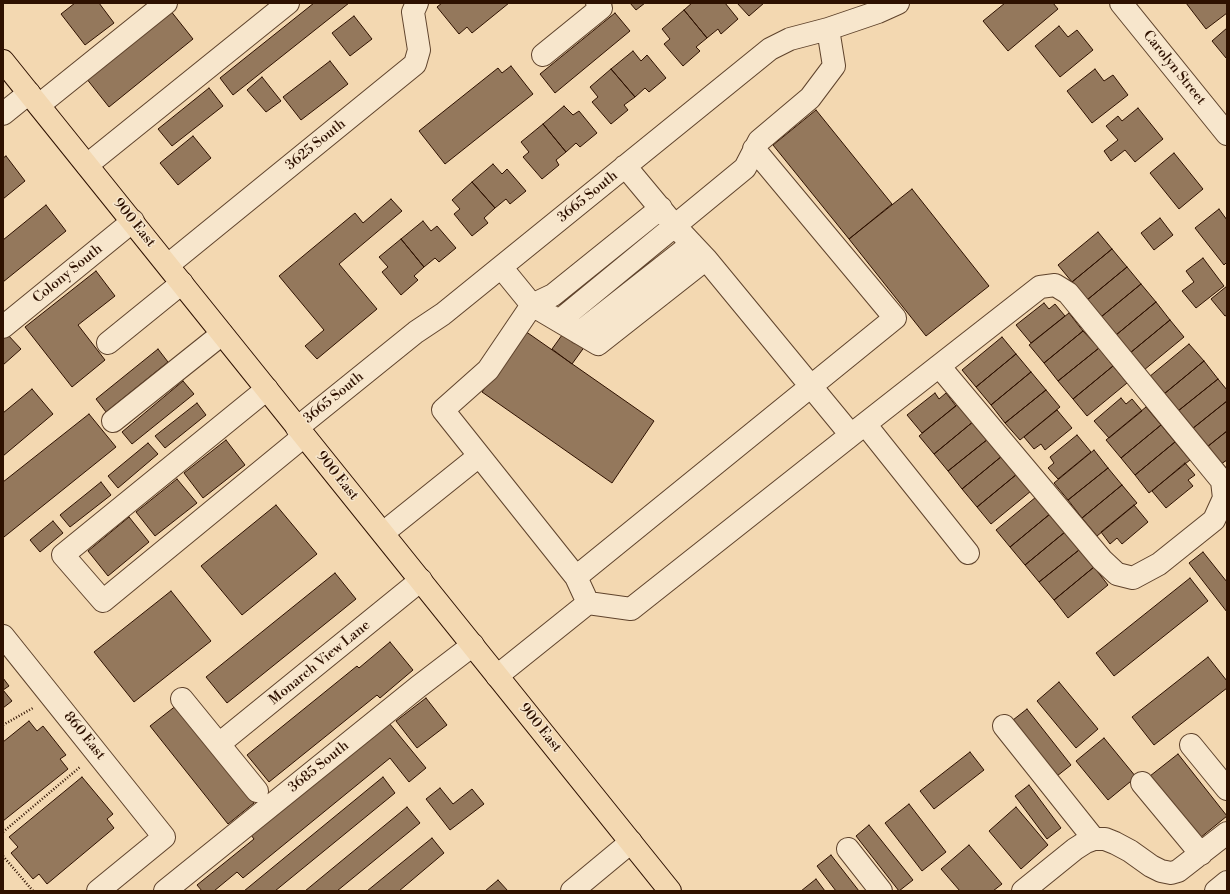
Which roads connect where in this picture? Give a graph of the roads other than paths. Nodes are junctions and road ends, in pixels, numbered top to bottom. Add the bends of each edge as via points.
1 (166, 3) edge
2 (288, 3) edge
3 (417, 3) edge
4 (597, 3) edge
5 (898, 3) edge
6 (1121, 3) edge
7 (828, 29) junction
8 (543, 55) dead end
9 (3, 61) edge
10 (34, 99) junction
11 (3, 114) edge
12 (1227, 134) edge
13 (754, 149) junction
14 (87, 165) junction
15 (624, 166) junction
16 (133, 221) junction
17 (683, 234) junction
18 (168, 265) junction
19 (501, 267) junction
20 (182, 283) junction
21 (563, 323) junction
22 (3, 327) edge
23 (222, 334) junction
24 (108, 343) dead end
25 (939, 366) junction
26 (811, 386) junction
27 (267, 390) junction
28 (112, 421) dead end
29 (858, 429) junction
30 (301, 432) junction
31 (479, 456) junction
32 (383, 533) junction
33 (968, 552) dead end
34 (576, 577) junction
35 (421, 580) junction
36 (588, 603) junction
37 (3, 636) edge
38 (473, 646) junction
39 (497, 676) junction
40 (182, 699) dead end
41 (1004, 726) dead end
42 (219, 744) junction
43 (1191, 745) dead end
44 (1142, 783) dead end
45 (1227, 789) edge
46 (257, 791) dead end
47 (1227, 833) edge
48 (1094, 839) junction
49 (631, 842) junction
50 (848, 849) dead end
51 (1201, 854) junction
52 (1227, 882) edge
53 (98, 891) edge
54 (165, 891) edge
55 (572, 891) edge
56 (670, 891) edge
57 (881, 891) edge
58 (1023, 891) edge
59 (1216, 891) edge

1 - 10 street
2 - 14 street
3 - 18 street, 3625 South via 413,12 419,50 415,64
4 - 8 street via 601,8
5 - 7 street, 3665 South
6 - 12 street, Carolyn Street
7 - 13 street via 834,66 810,98 759,141
7 - 15 street, 3665 South via 790,39 770,49
9 - 10 main road, 900 East
10 - 11 street
10 - 14 main road, 900 East
13 - 17 street via 745,168
13 - 26 street via 895,318
14 - 16 main road, 900 East
15 - 17 street
15 - 19 street, 3665 South
16 - 18 main road, 900 East
16 - 22 street, Colony South
17 - 21 street
17 - 21 street
17 - 21 street via 553,295
17 - 26 street
18 - 20 main road, 900 East
19 - 21 street
19 - 30 street, 3665 South via 443,314 416,332
20 - 23 main road, 900 East
20 - 24 street
21 - 31 street via 488,370 443,410
23 - 27 main road, 900 East
23 - 28 street
25 - 25 street via 1040,287 1055,285 1068,293 1222,481 1224,498 1214,520 1159,564 1133,578 1116,574
25 - 29 street
26 - 29 street
26 - 34 street
27 - 30 main road, 900 East
27 - 30 street, 3665 South via 64,555 103,601
29 - 33 street
29 - 36 street via 631,609
30 - 32 main road, 900 East
31 - 32 street
31 - 34 street
32 - 35 main road, 900 East
34 - 36 street
35 - 38 main road, 900 East
35 - 42 street, Monarch View Lane
36 - 39 street
37 - 53 street, 860 East via 164,837
38 - 39 main road, 900 East
38 - 54 street, 3685 South
39 - 49 main road, 900 East
40 - 42 street
41 - 48 street
42 - 46 street
43 - 45 street
44 - 51 street
47 - 51 street
48 - 51 street via 1105,839 1115,843 1151,866 1171,873 1178,871
48 - 58 street via 1075,849
49 - 55 street
49 - 56 main road, 900 East
50 - 57 street
52 - 59 street

